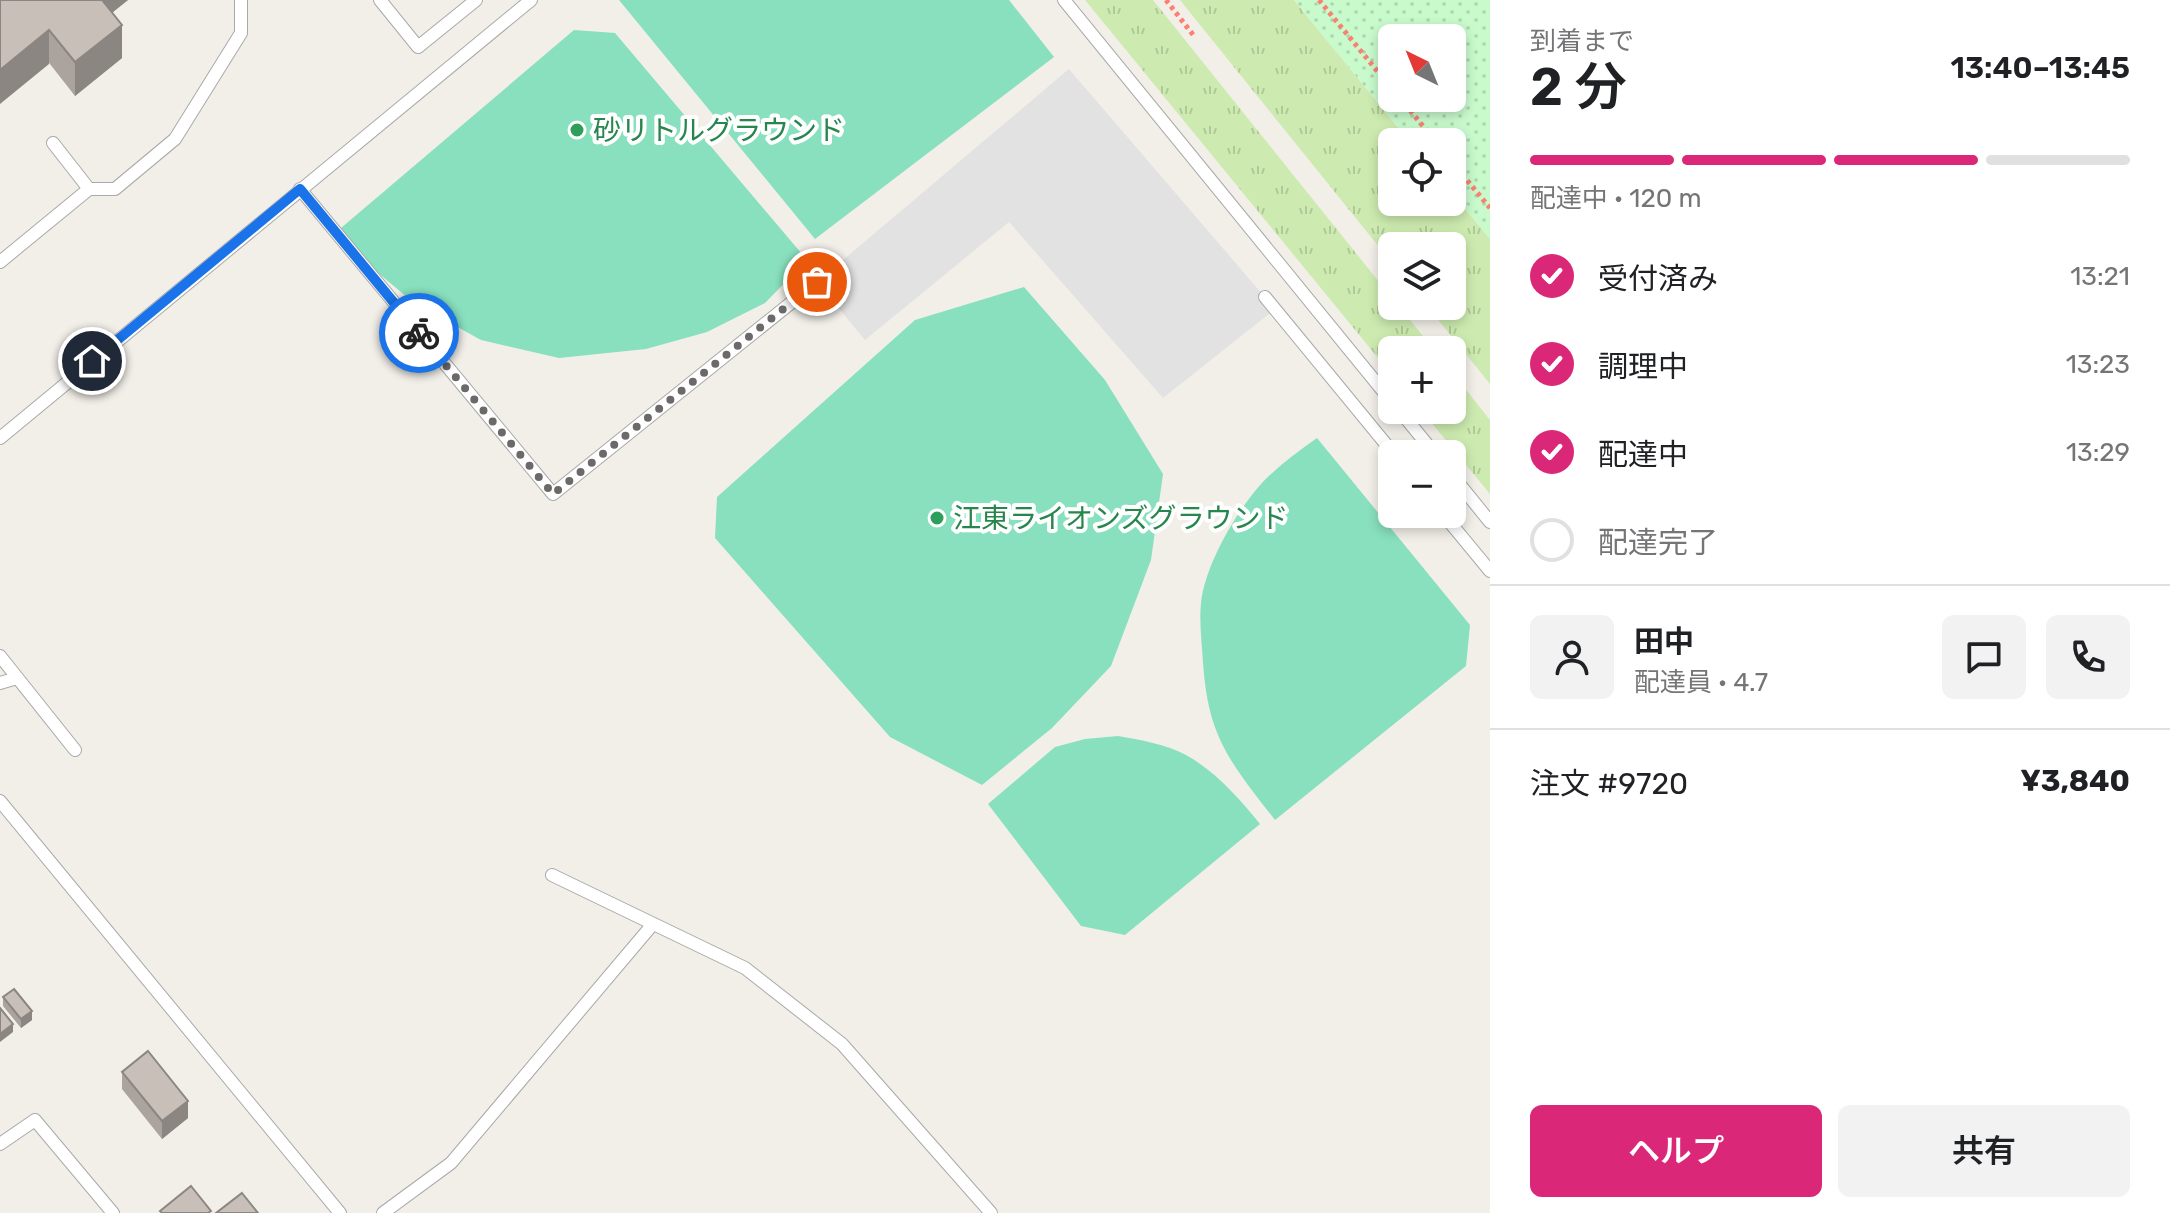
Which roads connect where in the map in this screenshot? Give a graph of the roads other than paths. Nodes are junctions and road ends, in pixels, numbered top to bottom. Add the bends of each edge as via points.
1 (241, 0) edge
2 (380, 0) edge
3 (476, 0) edge
4 (531, 0) edge
5 (1064, 0) edge
6 (53, 143) dead end
7 (89, 189) junction
8 (300, 189) junction
9 (0, 262) edge
10 (817, 282) dead end
11 (1265, 297) dead end
12 (1378, 385) edge
13 (1410, 424) edge
14 (0, 438) edge
15 (1382, 440) edge
16 (1424, 440) edge
17 (1466, 492) edge
18 (1490, 522) edge
19 (1455, 528) edge
20 (1490, 571) edge
21 (0, 656) edge
22 (17, 678) junction
23 (0, 683) edge
24 (75, 750) dead end
25 (0, 801) edge
26 (552, 875) dead end
27 (653, 924) junction
28 (0, 1144) edge
29 (113, 1213) edge
30 (340, 1213) edge
31 (383, 1213) edge
32 (991, 1213) edge

1 - 7 lane via 241,33 175,139 115,189
2 - 3 lane via 418,47
4 - 8 lane
5 - 12 lane
6 - 7 lane
7 - 9 lane
8 - 10 lane via 553,494
8 - 14 lane
11 - 15 lane
13 - 16 lane
17 - 18 lane
19 - 20 lane
21 - 22 lane
22 - 23 lane
22 - 24 lane
25 - 30 lane
26 - 27 lane
27 - 31 lane via 451,1163
27 - 32 lane via 745,968 842,1044
28 - 29 lane via 35,1120

